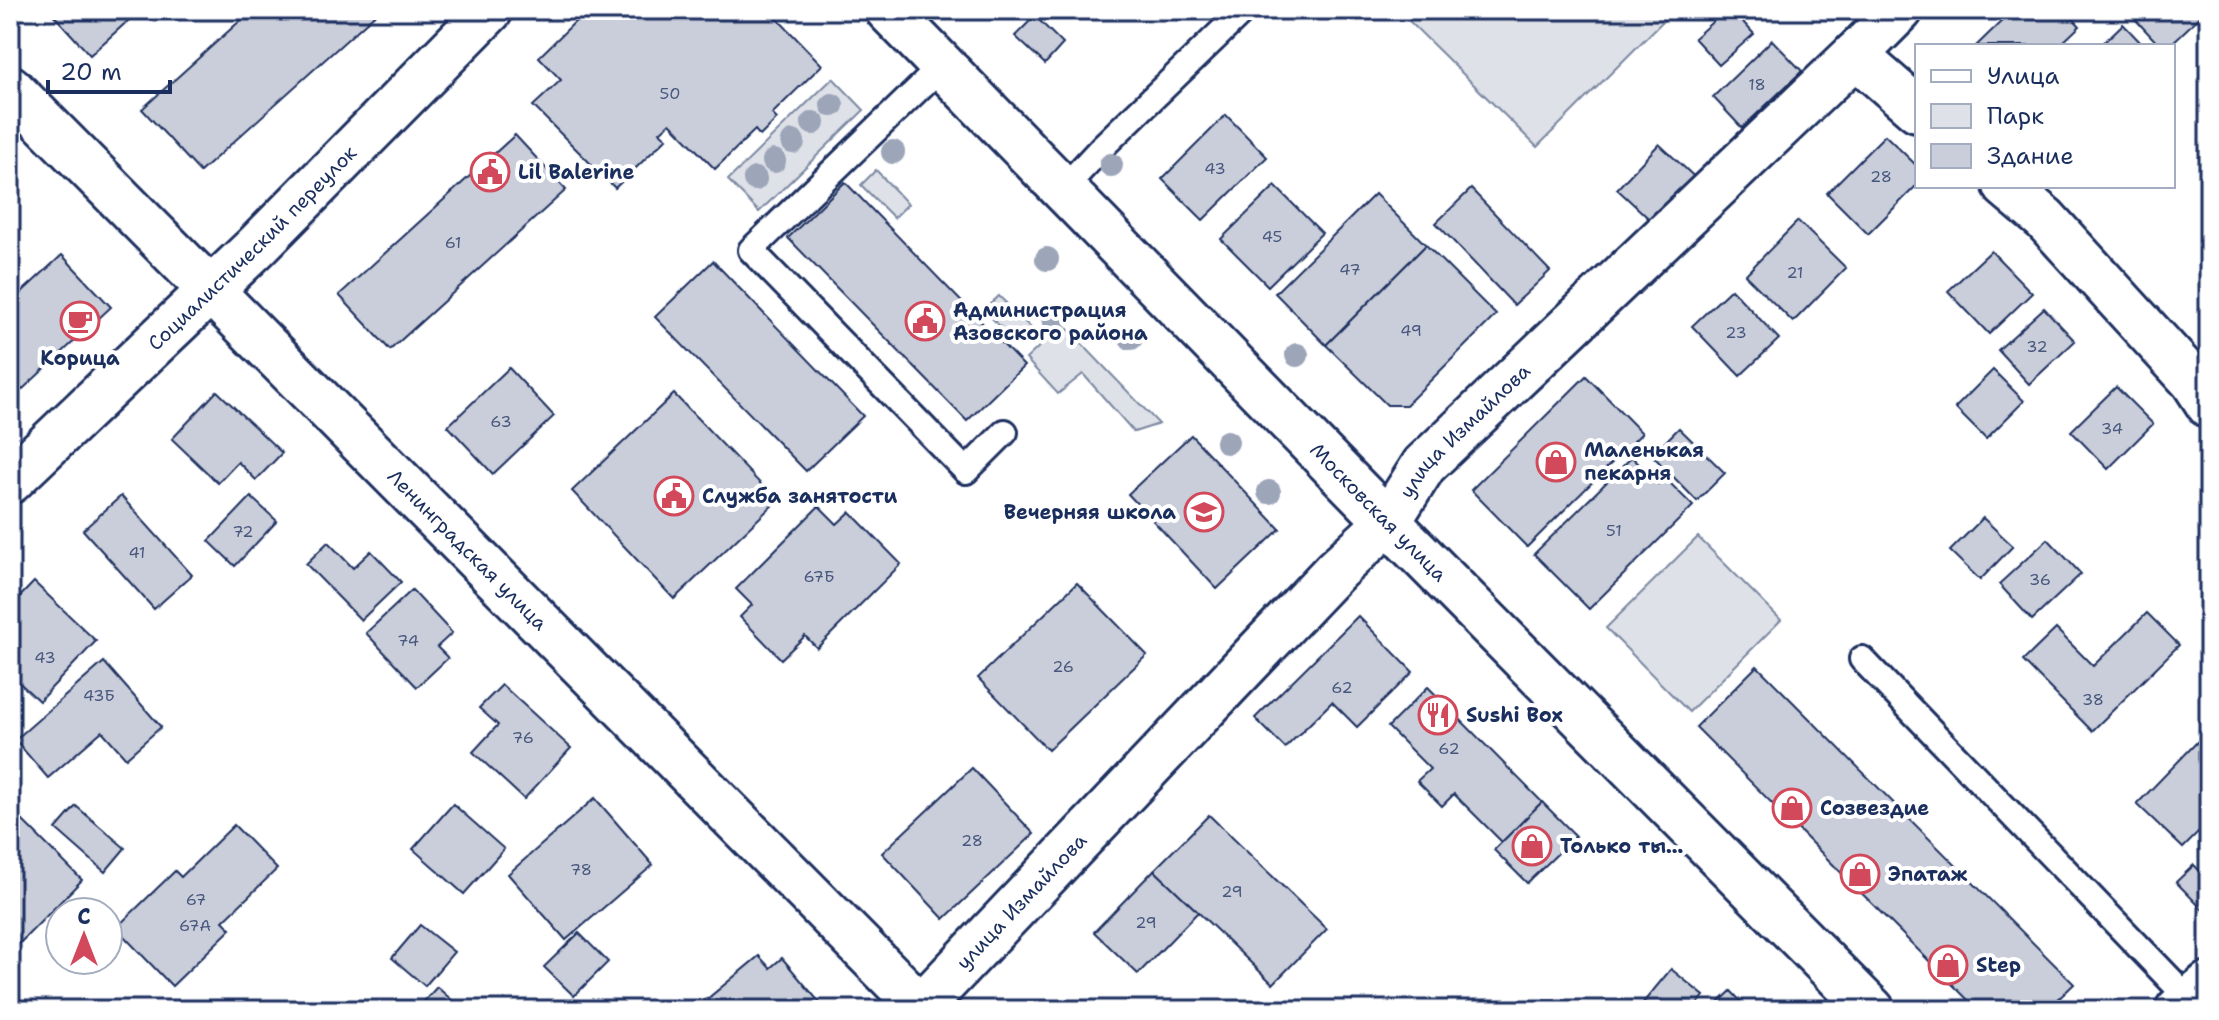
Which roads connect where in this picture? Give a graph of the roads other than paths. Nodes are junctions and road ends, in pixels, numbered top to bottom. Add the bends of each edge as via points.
1 (490, 10) edge
2 (888, 10) edge
3 (1244, 10) edge
4 (1900, 10) edge
5 (1855, 55) junction
6 (943, 65) junction
7 (10, 88) edge
8 (1915, 107) edge
9 (1064, 188) junction
10 (2008, 188) edge
11 (211, 290) junction
12 (2209, 405) edge
13 (1005, 432) dead end
14 (10, 481) edge
15 (1388, 522) junction
16 (1862, 659) dead end
17 (2192, 998) edge
18 (921, 1009) edge
19 (1872, 1010) edge

1 - 11 street, Социалистический переулок
2 - 6 street, Московская улица
3 - 9 lane
4 - 5 street, улица Измайлова
5 - 8 street
5 - 15 street, улица Измайлова via 1424,465
6 - 9 street, Московская улица
6 - 13 lane via 751,250 966,471
7 - 11 street, Ленинградская улица
9 - 15 street, Московская улица
10 - 12 street via 2045,219
11 - 14 street, Социалистический переулок
11 - 18 street, Ленинградская улица
15 - 18 street, улица Измайлова via 1336,570
15 - 19 street, Московская улица
16 - 17 lane

